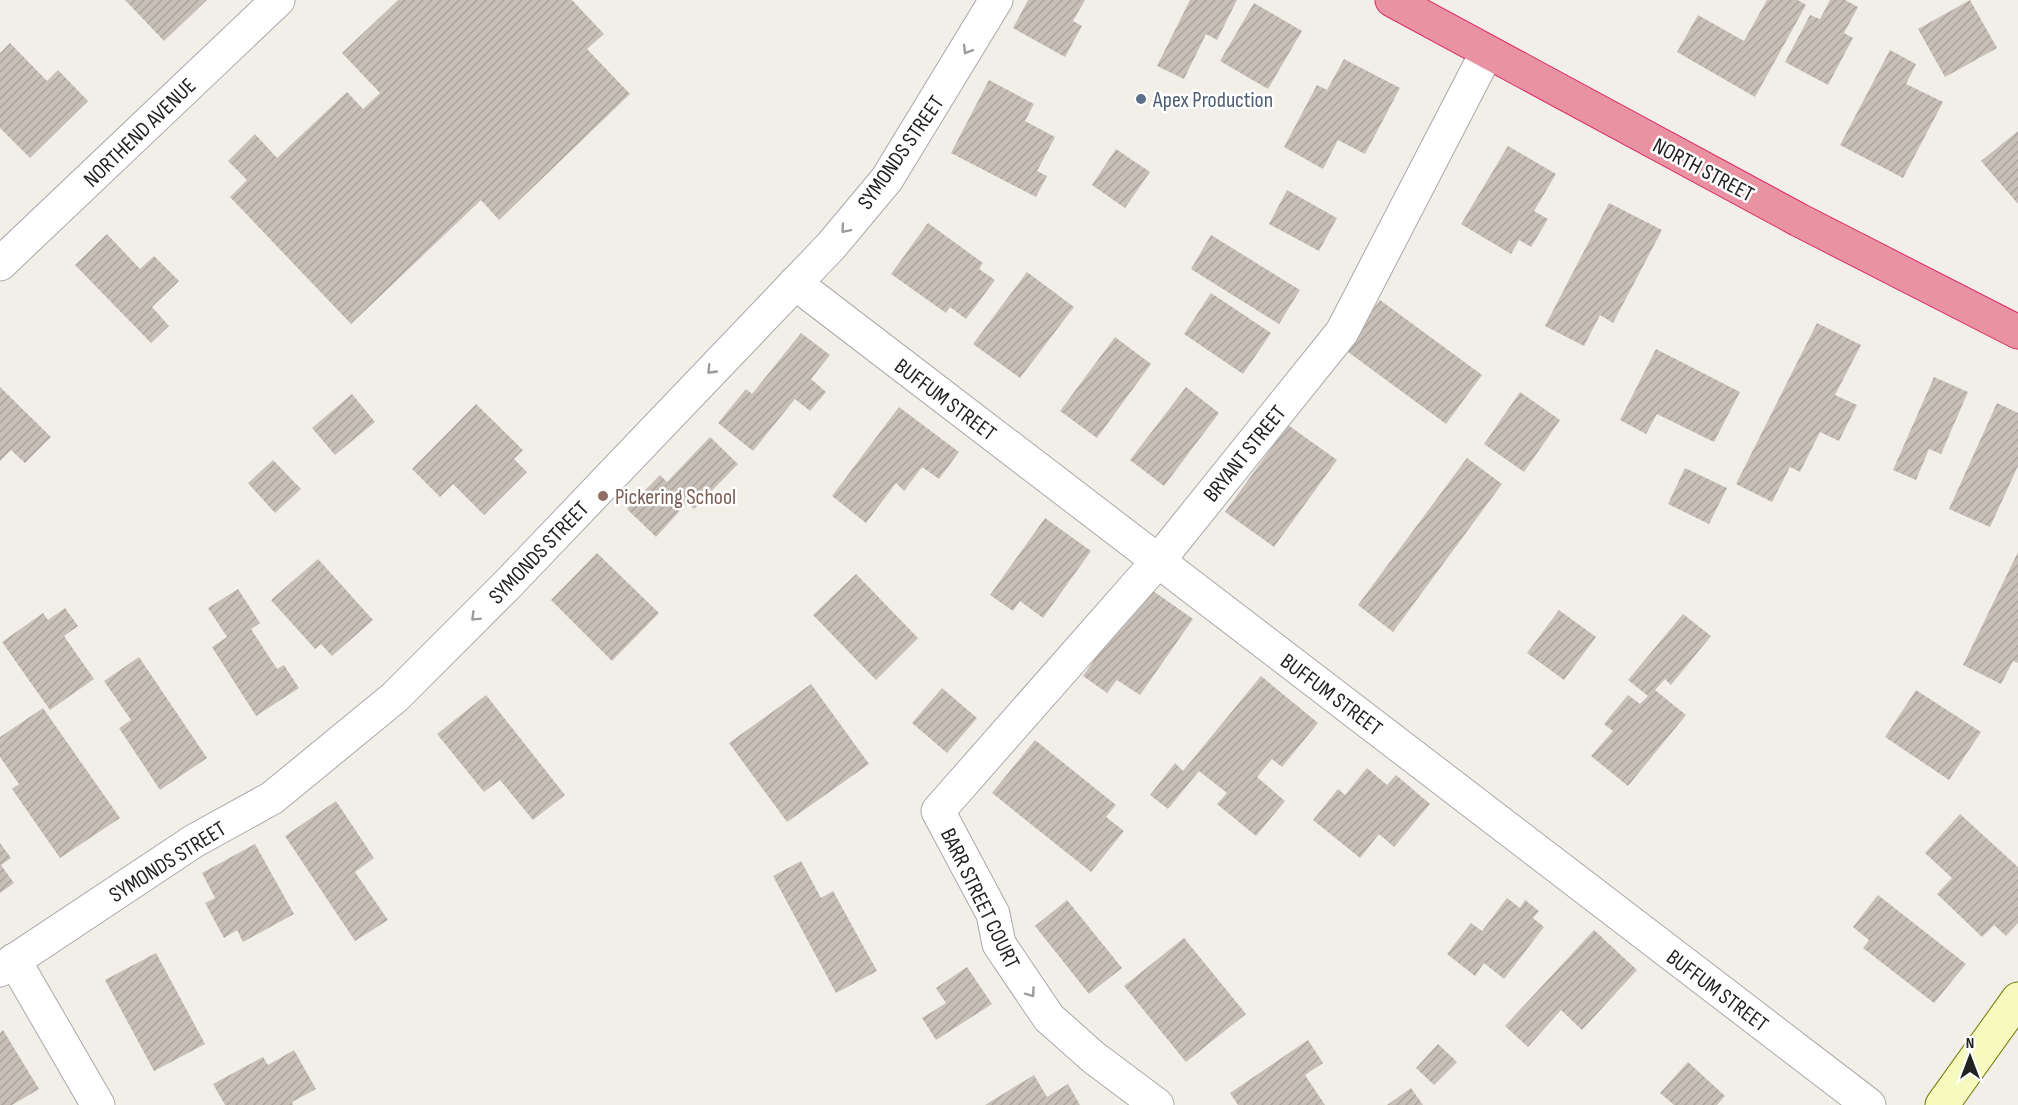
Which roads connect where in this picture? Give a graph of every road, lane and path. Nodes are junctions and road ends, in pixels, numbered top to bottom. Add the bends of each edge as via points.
1 (278, 0) edge
2 (996, 0) edge
3 (1392, 0) edge
4 (1487, 52) junction
5 (0, 264) edge
6 (795, 283) junction
7 (2018, 332) edge
8 (1158, 561) junction
9 (938, 811) joint
10 (7, 965) edge
11 (2018, 999) edge
12 (98, 1105) edge
13 (1157, 1105) edge
14 (1869, 1105) edge
15 (1942, 1105) edge

1 - 5 street, NORTHEND AVENUE
2 -> 6 street, SYMONDS STREET via 887,179
3 - 4 highway, NORTH STREET
4 - 7 highway, NORTH STREET via 1799,220
4 - 8 street, BRYANT STREET via 1342,332
6 - 8 street, BUFFUM STREET
6 -> 10 street, SYMONDS STREET via 395,697 272,798 194,841
8 - 9 street, BRYANT STREET
8 - 14 street, BUFFUM STREET
9 -> 13 street, BARR STREET COURT via 993,914 999,944 1049,1018
10 - 12 street
11 - 15 street

